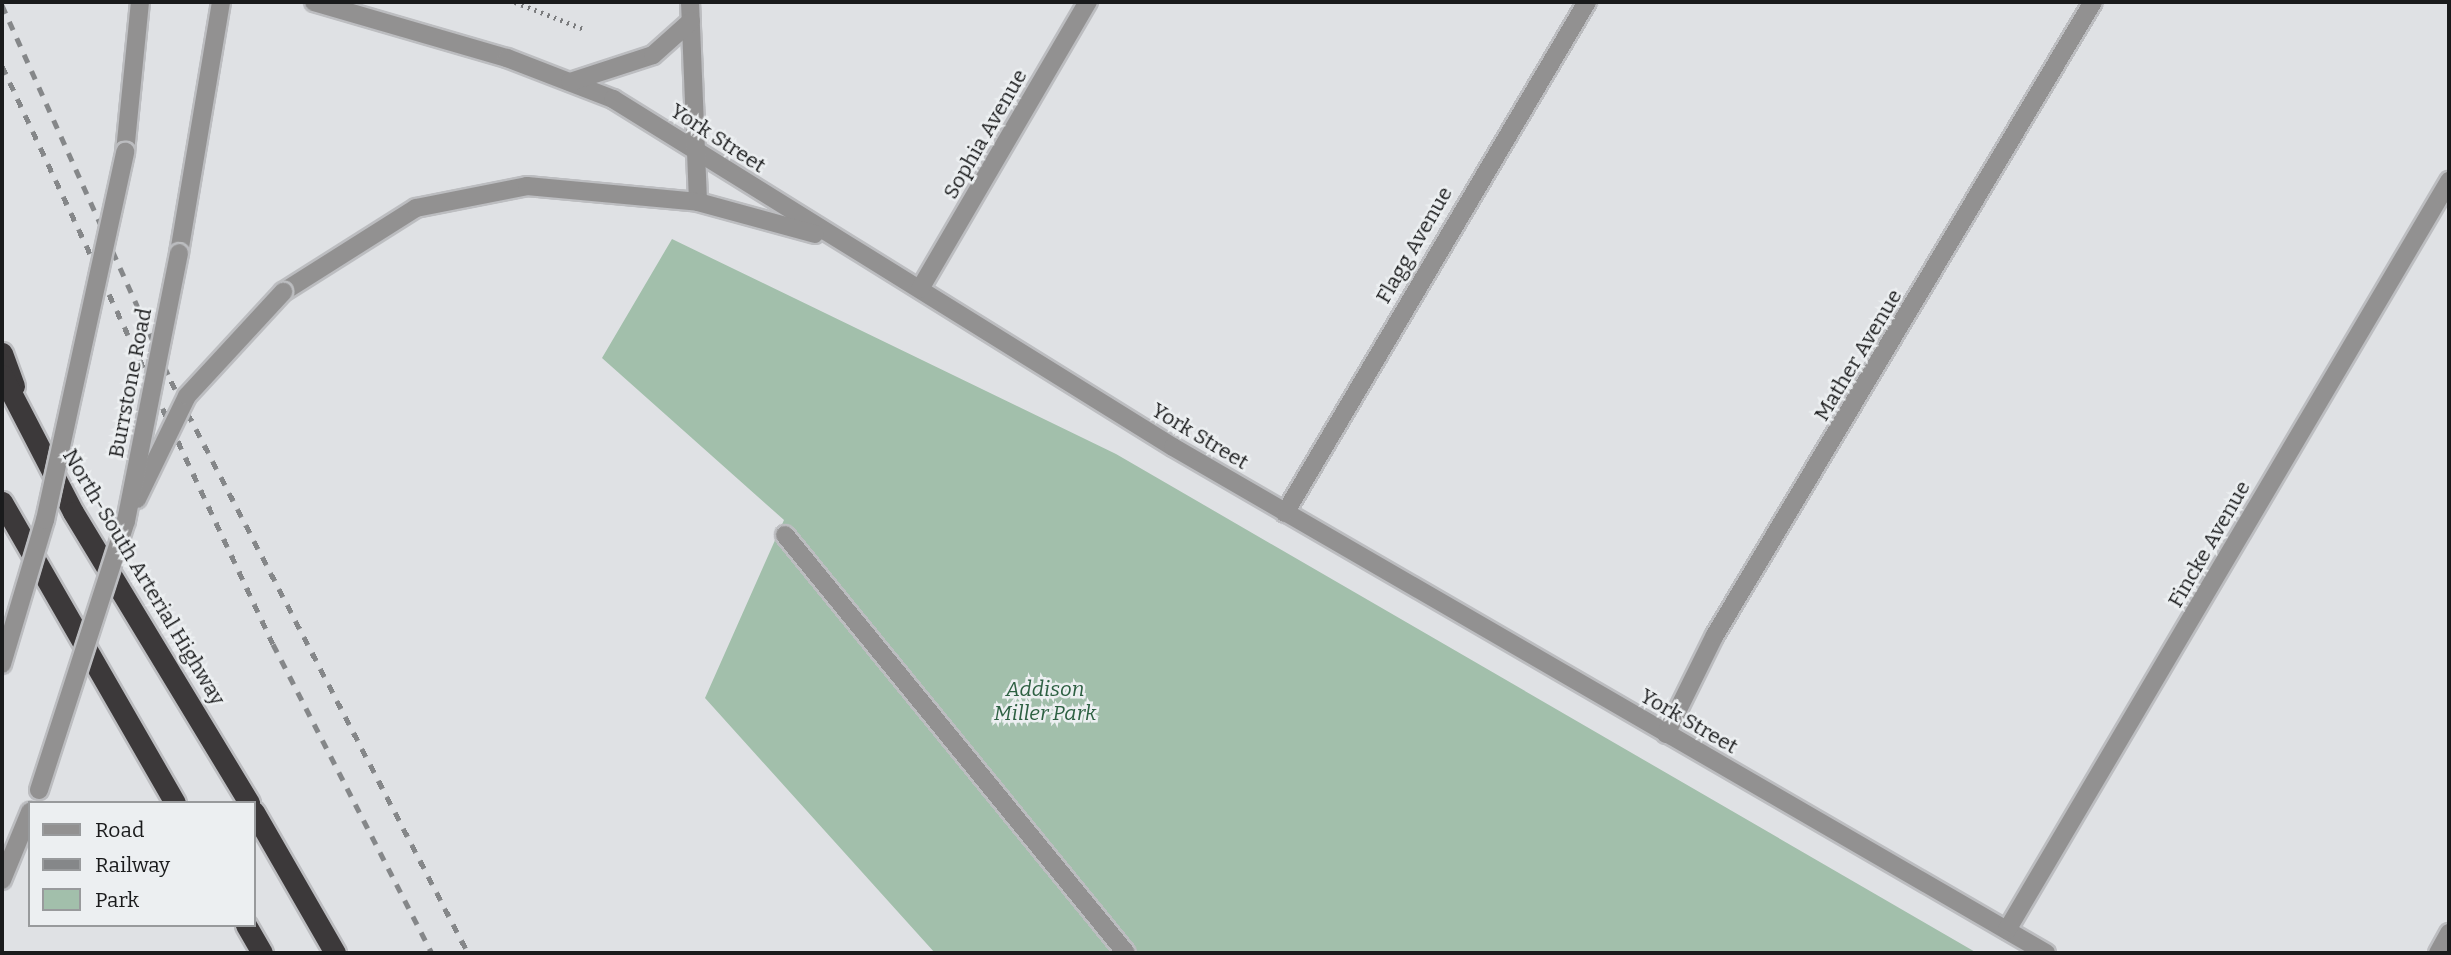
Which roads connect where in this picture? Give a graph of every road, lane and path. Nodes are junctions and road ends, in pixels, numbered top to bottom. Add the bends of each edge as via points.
1 (140, 2) edge
2 (221, 2) edge
3 (314, 2) edge
4 (515, 2) edge
5 (690, 2) edge
6 (1088, 2) edge
7 (1587, 2) edge
8 (2093, 2) edge
9 (691, 21) junction
10 (584, 29) dead end
11 (570, 82) junction
12 (698, 150) junction
13 (2449, 181) edge
14 (698, 202) junction
15 (830, 239) junction
16 (920, 289) junction
17 (2, 353) edge
18 (2, 375) edge
19 (35, 440) junction
20 (2, 502) edge
21 (1285, 513) junction
22 (127, 521) junction
23 (785, 534) dead end
24 (2, 664) edge
25 (1666, 734) junction
26 (36, 796) edge
27 (174, 801) edge
28 (248, 801) edge
29 (256, 815) edge
30 (28, 817) edge
31 (2, 880) edge
32 (247, 927) edge
33 (2007, 930) junction
34 (2449, 933) edge
35 (262, 953) edge
36 (335, 953) edge
37 (1126, 953) edge
38 (2046, 953) edge
39 (2438, 953) edge

1 - 24 street, bridge via 125,152 45,520
2 - 22 street, Burrstone Road, bridge
3 - 11 street, York Street via 441,36
4 - 10 path
5 - 9 street
6 - 16 street, Sophia Avenue
7 - 21 street, Flagg Avenue
8 - 25 street, Mather Avenue via 1715,635
9 - 11 street via 653,55
9 - 12 street
11 - 12 street, York Street via 613,99
12 - 14 street
12 - 15 street, York Street
13 - 33 street, Fincke Avenue
14 - 15 street
14 - 22 street, bridge via 527,186 416,208 283,292 187,396
15 - 16 street, York Street
16 - 21 street, York Street
17 - 19 highway
18 - 19 highway, North-South Arterial Highway
19 - 28 highway, North-South Arterial Highway
20 - 27 highway
21 - 25 street, York Street
22 - 26 street, Burrstone Road, bridge
23 - 37 street
25 - 33 street, York Street
29 - 36 highway
30 - 31 street
32 - 35 highway
33 - 38 street, York Street
34 - 39 street

